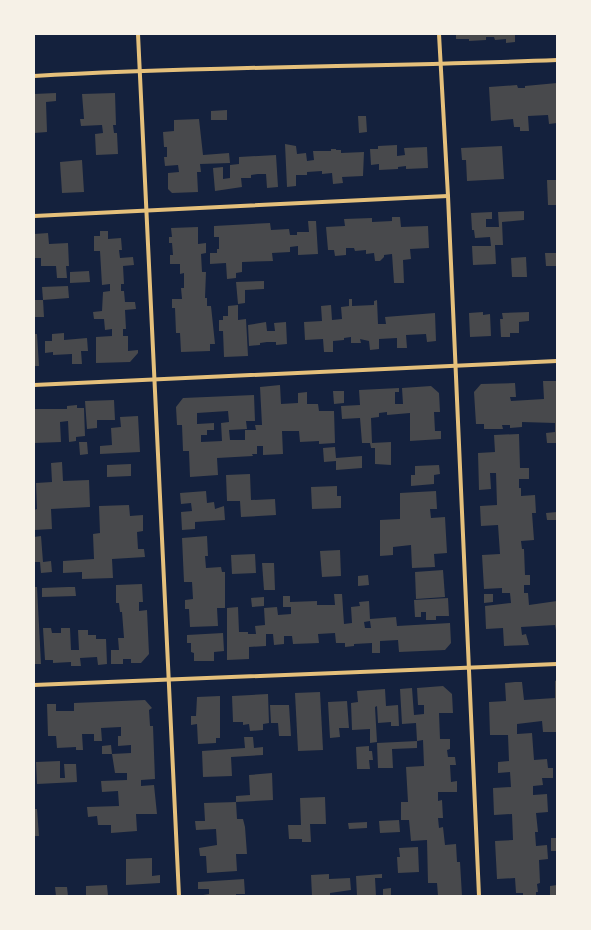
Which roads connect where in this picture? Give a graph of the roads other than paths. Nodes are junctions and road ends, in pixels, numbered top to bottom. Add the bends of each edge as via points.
1 (138, 34) edge
2 (439, 34) edge
3 (557, 60) edge
4 (440, 64) junction
5 (139, 70) junction
6 (34, 76) edge
7 (448, 196) junction
8 (146, 211) junction
9 (34, 216) edge
10 (557, 361) edge
11 (455, 365) junction
12 (154, 380) junction
13 (34, 385) edge
14 (557, 664) edge
15 (469, 667) junction
16 (168, 679) junction
17 (34, 685) edge
18 (179, 896) edge
19 (479, 896) edge

1 - 5 street
2 - 4 street
3 - 4 street
4 - 5 street
4 - 7 street
5 - 6 street
5 - 8 street
7 - 8 street
7 - 11 street
8 - 9 street
8 - 12 street
10 - 11 street
11 - 12 street
11 - 15 street
12 - 13 street
12 - 16 street
14 - 15 street
15 - 16 street
15 - 19 street
16 - 17 street
16 - 18 street

